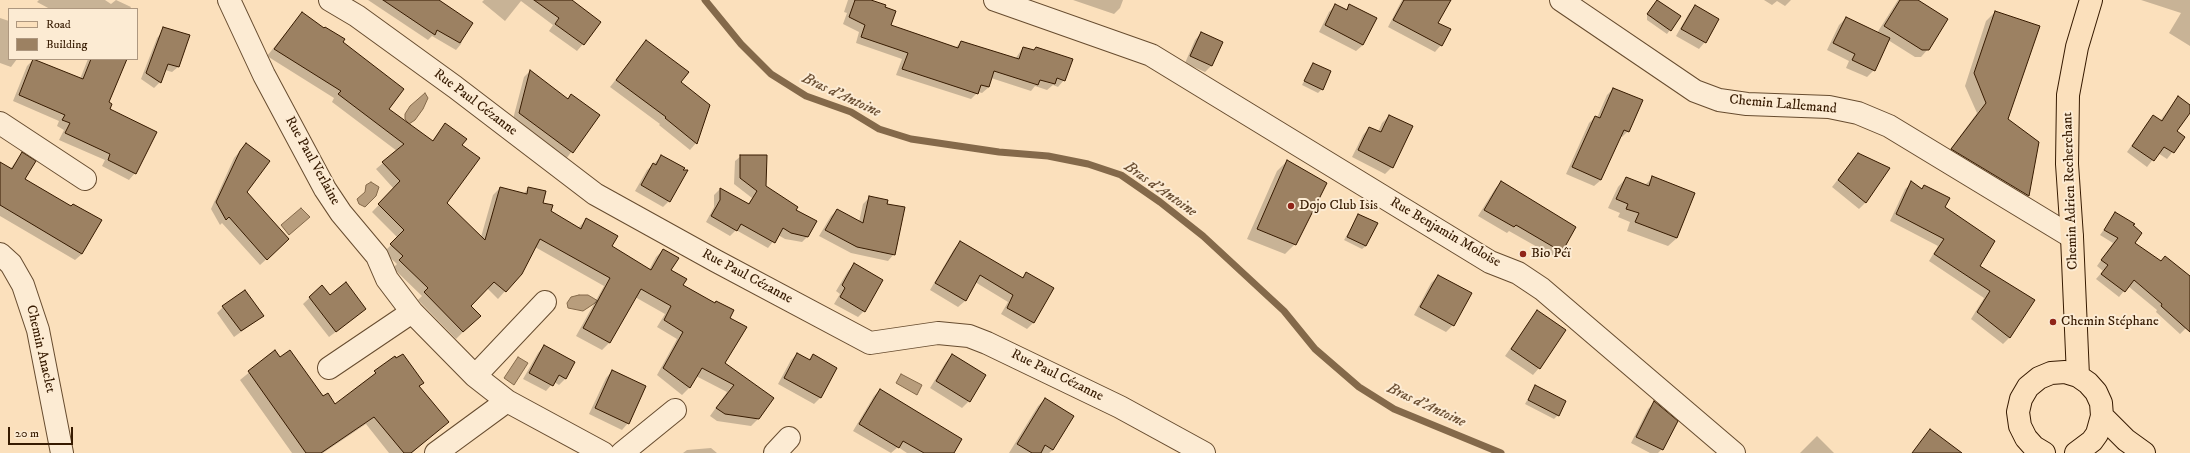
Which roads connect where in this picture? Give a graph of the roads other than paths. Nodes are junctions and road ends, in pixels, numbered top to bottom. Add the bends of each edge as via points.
1 (229, 0) edge
2 (330, 0) edge
3 (995, 0) edge
4 (1561, 0) edge
5 (2091, 0) edge
6 (0, 123) edge
7 (85, 179) dead end
8 (2072, 237) junction
9 (0, 254) edge
10 (545, 302) dead end
11 (412, 312) junction
12 (2075, 314) junction
13 (329, 368) dead end
14 (2051, 372) junction
15 (475, 376) junction
16 (2078, 376) junction
17 (507, 401) junction
18 (676, 410) dead end
19 (2102, 416) junction
20 (2126, 440) junction
21 (2024, 446) edge
22 (2084, 447) edge
23 (62, 453) edge
24 (436, 453) edge
25 (603, 453) edge
26 (622, 453) edge
27 (1204, 453) edge
28 (1734, 453) edge
29 (2044, 453) edge
30 (2144, 453) edge

1 - 11 street, Rue Paul Verlaine via 264,75 325,189 341,213 377,256 387,279
2 - 27 street, Rue Paul Cézanne via 357,16 449,83 595,194 870,343 938,333 969,336 1120,407
3 - 28 street, Rue Benjamin Moloise via 1152,55 1490,262 1518,273 1542,289
4 - 8 street, Chemin Lallemand via 1695,91 1719,100 1747,104 1829,107 1858,114 1889,126
5 - 8 main road, Chemin Adrien Recherchant via 2077,47 2068,95 2067,164
6 - 7 street
8 - 12 main road, Chemin Adrien Recherchant
9 - 23 street, Chemin Anaclet via 11,264 23,285 38,330
10 - 15 street
11 - 13 street
11 - 15 street, Rue Paul Verlaine
12 - 14 main road, Chemin Adrien Recherchant via 2064,346
12 - 16 main road, Chemin Adrien Recherchant
14 - 16 main road via 2065,372
14 - 21 main road via 2038,378 2028,387 2021,399 2018,412
15 - 17 street, Rue Paul Verlaine
16 - 19 main road via 2096,392 2101,403
17 - 24 street
17 - 25 street, Rue Paul Verlaine
18 - 26 street
19 - 20 main road
19 - 22 main road via 2101,425
20 - 22 main road
20 - 30 main road
21 - 29 main road via 2034,447

